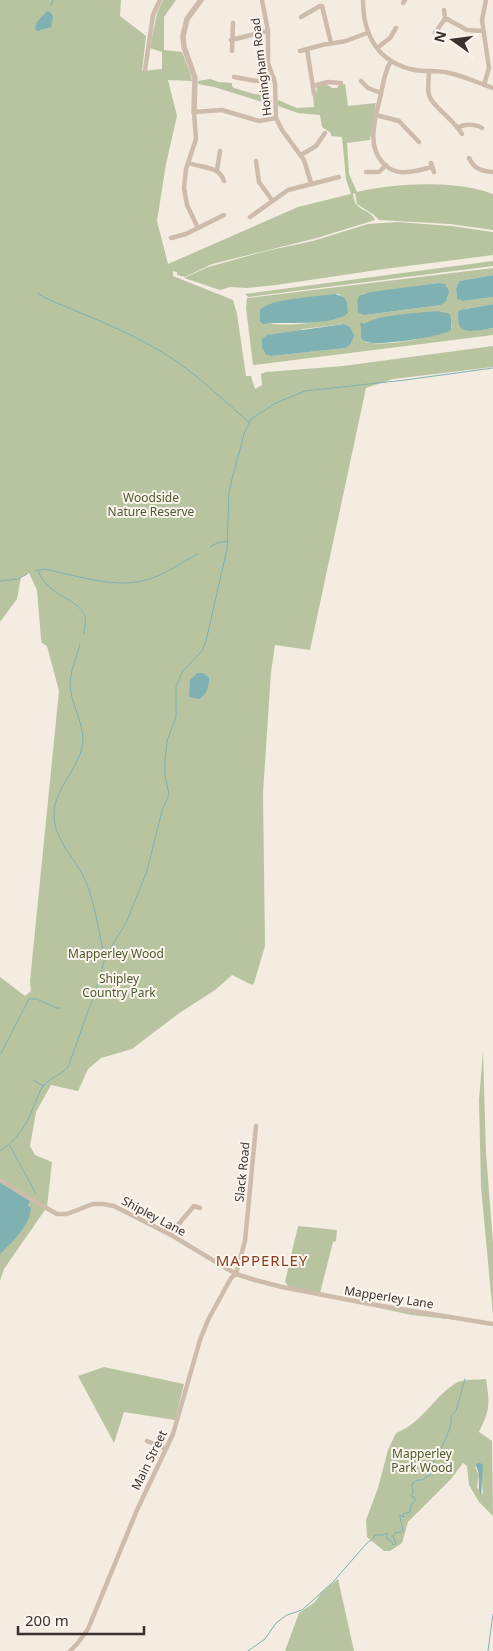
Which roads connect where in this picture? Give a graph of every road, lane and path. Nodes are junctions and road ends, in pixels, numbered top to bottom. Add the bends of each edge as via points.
1 (160, 0) edge
2 (201, 0) edge
3 (262, 0) edge
4 (326, 0) edge
5 (363, 0) edge
6 (486, 0) edge
7 (322, 6) junction
8 (444, 10) dead end
9 (301, 17) dead end
10 (445, 19) junction
11 (233, 23) dead end
12 (396, 28) dead end
13 (268, 31) junction
14 (483, 31) junction
15 (368, 33) junction
16 (435, 33) dead end
17 (231, 40) junction
18 (331, 43) junction
19 (377, 48) junction
20 (307, 49) junction
21 (232, 51) dead end
22 (300, 51) dead end
23 (391, 61) junction
24 (145, 70) dead end
25 (429, 71) junction
26 (234, 77) dead end
27 (274, 78) junction
28 (361, 81) dead end
29 (341, 83) dead end
30 (484, 85) junction
31 (313, 86) junction
32 (493, 88) edge
33 (381, 93) junction
34 (314, 94) dead end
35 (194, 112) junction
36 (376, 115) junction
37 (276, 118) junction
38 (458, 127) junction
39 (483, 128) dead end
40 (326, 133) dead end
41 (462, 134) dead end
42 (419, 142) dead end
43 (220, 151) dead end
44 (301, 155) junction
45 (469, 158) dead end
46 (256, 161) dead end
47 (189, 163) junction
48 (386, 165) junction
49 (433, 167) dead end
50 (216, 170) junction
51 (366, 172) dead end
52 (493, 172) edge
53 (338, 177) dead end
54 (224, 181) dead end
55 (311, 183) junction
56 (272, 200) junction
57 (224, 215) dead end
58 (250, 217) dead end
59 (198, 228) junction
60 (171, 238) dead end
61 (256, 1126) dead end
62 (0, 1180) edge
63 (200, 1208) dead end
64 (171, 1235) junction
65 (236, 1274) junction
66 (493, 1324) edge
67 (147, 1441) dead end
68 (166, 1449) junction
69 (70, 1651) edge

1 - 24 street via 153,15
2 - 35 street via 187,18 183,36 194,75
3 - 13 street, Honingham Road
4 - 7 street
5 - 15 street
6 - 14 street
7 - 9 street
7 - 18 street
8 - 10 street
10 - 14 street via 467,30
10 - 16 street
11 - 17 street
12 - 19 street via 390,38
13 - 17 street
13 - 27 street, Honingham Road via 268,63
14 - 30 street via 489,68
15 - 18 street
15 - 19 street
17 - 21 street
18 - 20 street
19 - 23 street
20 - 22 street
20 - 31 street
23 - 25 street via 407,68
23 - 33 street via 385,71
25 - 30 street via 452,73
25 - 38 street via 430,99
26 - 27 street via 256,81
27 - 37 street, Honingham Road
28 - 33 street
29 - 31 street
30 - 32 street
31 - 34 street
33 - 36 street
35 - 37 street via 222,110 259,121
35 - 47 street via 196,138
36 - 42 street via 400,121
36 - 48 street via 374,146
37 - 44 street, Honingham Road
38 - 39 street via 476,125
38 - 41 street
40 - 44 street via 316,146
43 - 50 street
44 - 55 street, Honingham Road
45 - 52 street via 476,171
46 - 56 street via 259,182
47 - 50 street
47 - 59 street via 185,194
48 - 49 street via 405,172
48 - 51 street via 379,172
50 - 54 street via 222,173
53 - 55 street via 331,182
55 - 56 street via 288,190
56 - 58 street via 259,216
57 - 59 street via 214,223
59 - 60 street
61 - 65 street, Slack Road via 247,1221
62 - 64 street, Shipley Lane via 57,1214 103,1204 124,1210
63 - 64 street via 194,1206
64 - 65 street, Shipley Lane
65 - 66 street, Mapperley Lane via 363,1303
65 - 68 street, Main Street via 204,1328 177,1423
67 - 68 street
68 - 69 street, Main Street via 88,1630

